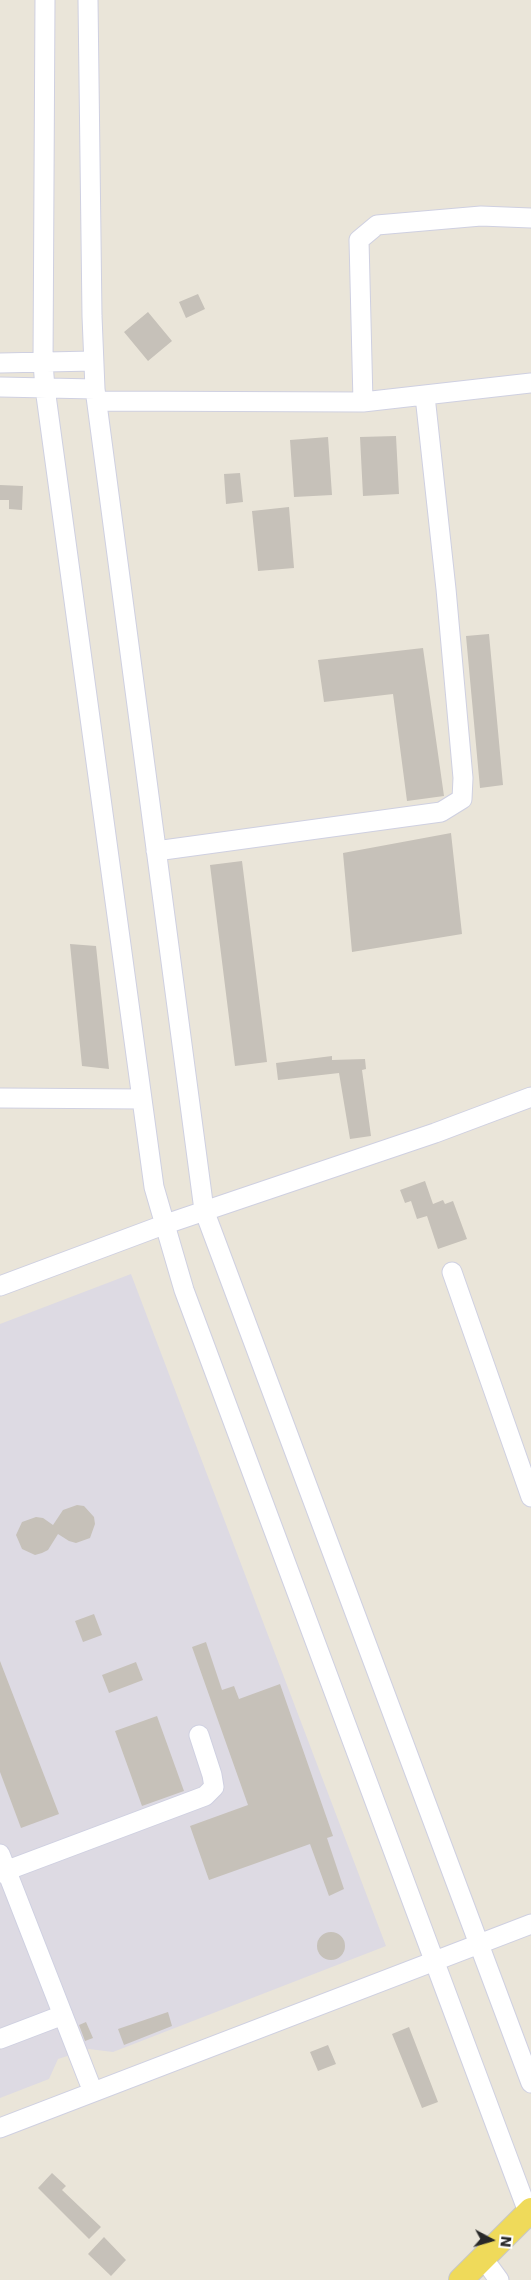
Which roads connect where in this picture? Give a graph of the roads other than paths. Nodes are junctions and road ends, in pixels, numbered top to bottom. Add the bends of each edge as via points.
1 (45, 0) edge
2 (88, 0) edge
3 (531, 218) edge
4 (93, 361) junction
5 (0, 363) edge
6 (43, 364) junction
7 (531, 383) edge
8 (0, 387) edge
9 (45, 388) junction
10 (96, 395) junction
11 (425, 396) junction
12 (363, 402) junction
13 (156, 851) junction
14 (531, 1097) edge
15 (0, 1098) edge
16 (142, 1099) junction
17 (204, 1210) junction
18 (166, 1224) junction
19 (452, 1272) dead end
20 (0, 1286) edge
21 (531, 1497) edge
22 (199, 1734) dead end
23 (2, 1866) edge
24 (531, 1924) edge
25 (479, 1944) junction
26 (433, 1962) junction
27 (63, 2015) junction
28 (0, 2039) edge
29 (531, 2083) edge
30 (93, 2092) junction
31 (0, 2128) edge
32 (530, 2211) edge
33 (483, 2258) junction
34 (461, 2280) edge
35 (499, 2280) edge

1 - 6 street
2 - 4 street
3 - 12 street via 481,216 377,225 359,240
4 - 6 street
4 - 10 street
5 - 6 street
6 - 9 street
7 - 11 street
8 - 9 street
9 - 10 street
9 - 16 street
10 - 12 street
10 - 13 street
11 - 12 street
11 - 13 street via 464,778 462,799 441,812
13 - 17 street
14 - 17 street via 435,1133
15 - 16 street
16 - 18 street via 154,1186
17 - 18 street
17 - 25 street
18 - 20 street
18 - 26 street via 184,1290
19 - 21 street
22 - 23 street via 214,1787 205,1796
23 - 27 street
24 - 25 street
25 - 26 street
25 - 29 street
26 - 30 street
26 - 32 street
27 - 28 street
27 - 30 street
30 - 31 street
32 - 33 main road
33 - 34 main road
33 - 35 street

